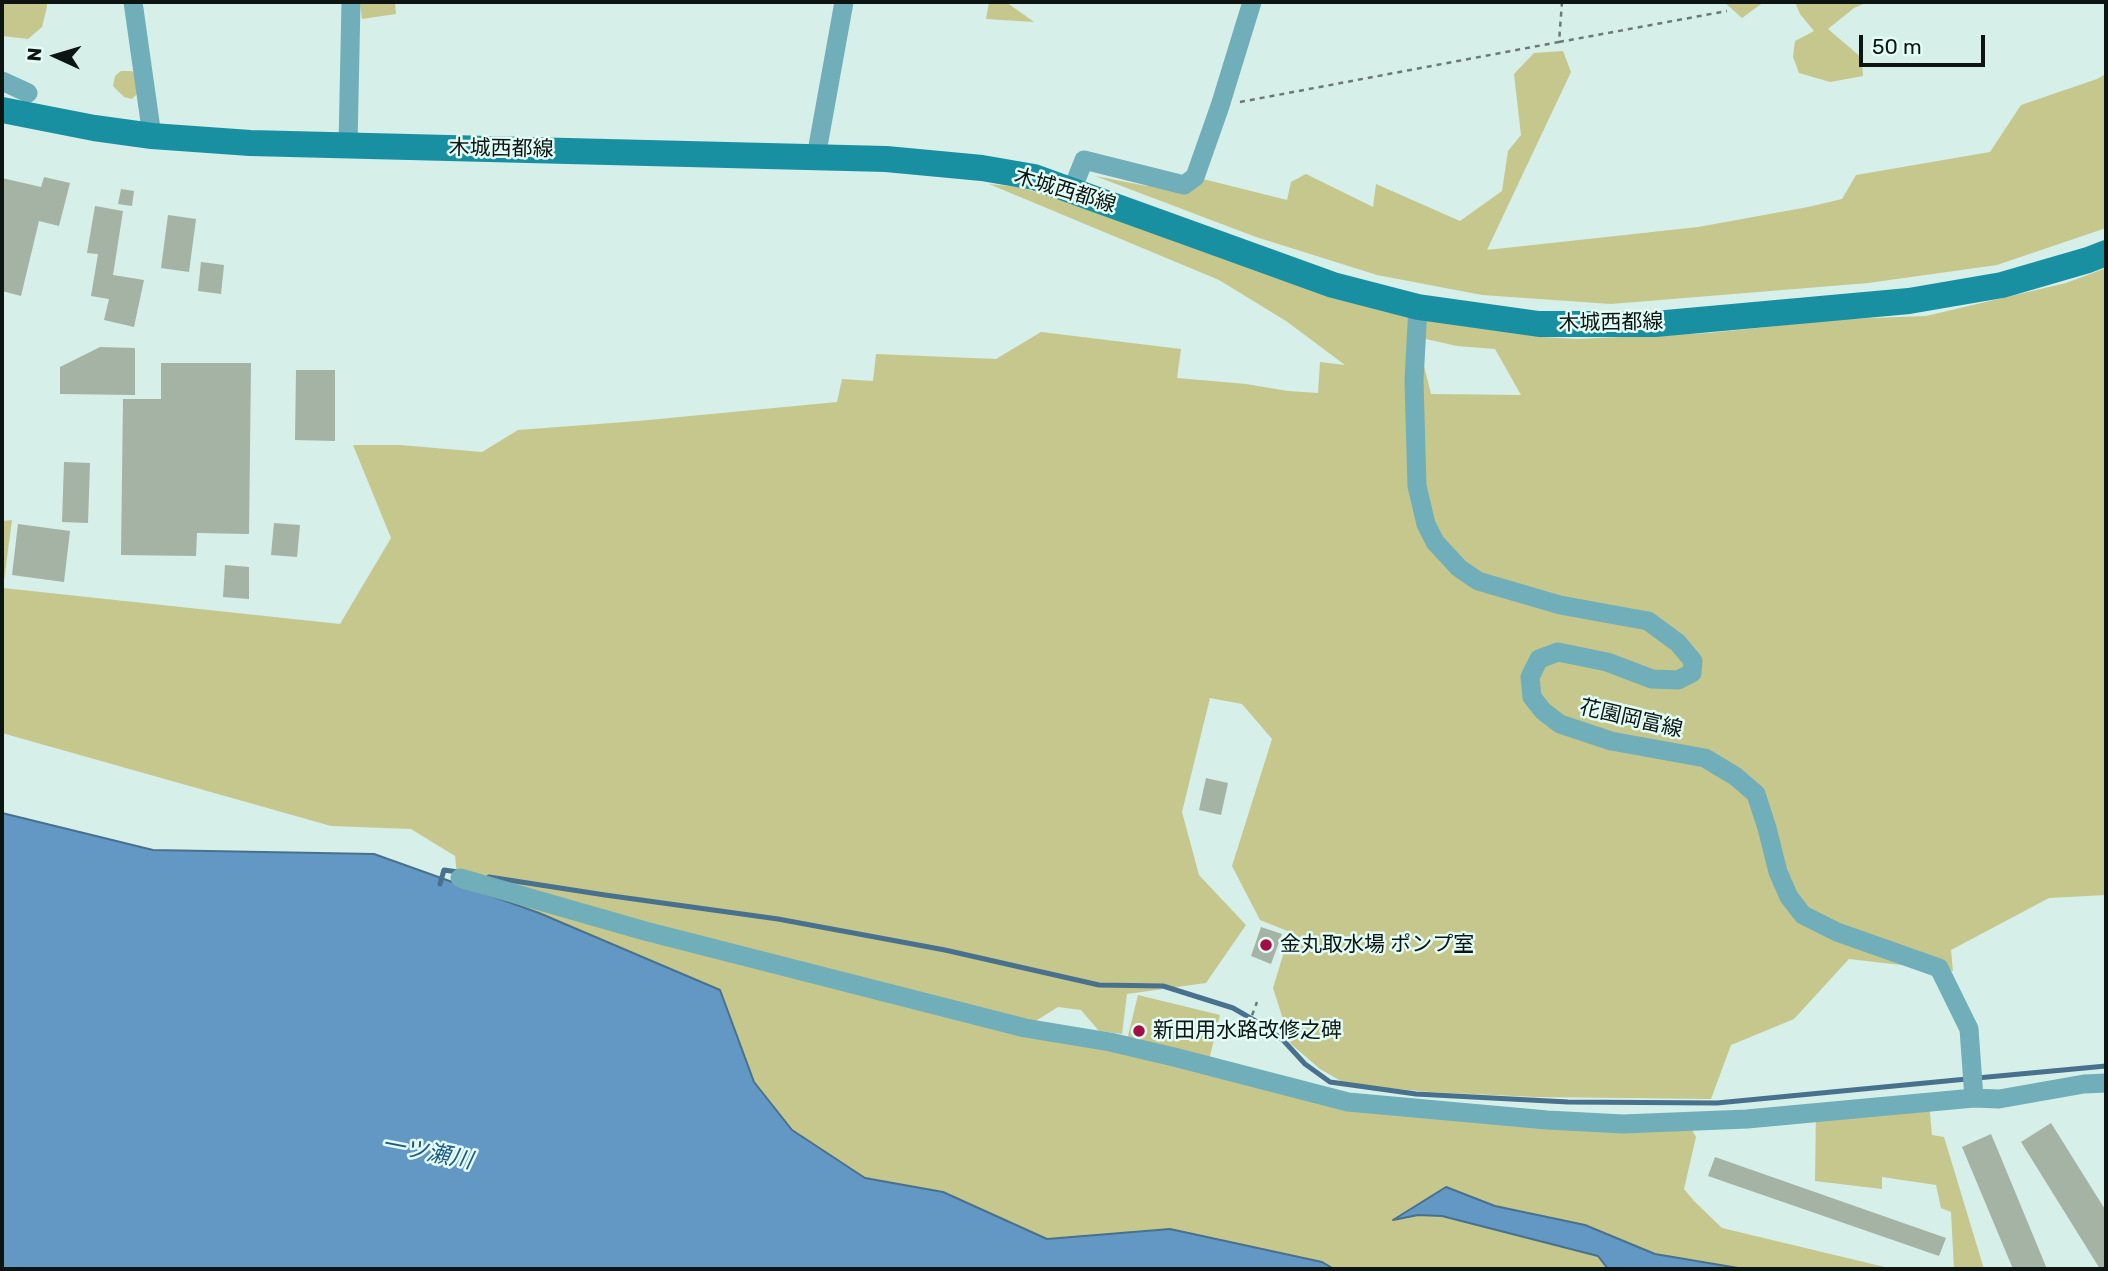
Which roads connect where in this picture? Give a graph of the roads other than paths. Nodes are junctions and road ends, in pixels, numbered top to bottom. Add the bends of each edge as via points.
1 (133, 2) edge
2 (351, 2) edge
3 (844, 2) edge
4 (1252, 2) edge
5 (2, 81) edge
6 (28, 93) dead end
7 (2, 110) edge
8 (152, 136) junction
9 (348, 145) junction
10 (816, 157) junction
11 (1072, 190) junction
12 (2106, 253) edge
13 (1418, 307) junction
14 (460, 878) dead end
15 (2106, 1083) edge
16 (1974, 1098) junction

1 - 8 street
2 - 9 street
3 - 10 street
4 - 11 street via 1195,177 1184,185 1084,160
5 - 6 street
7 - 8 main road, 木城西都線
8 - 9 main road, 木城西都線
9 - 10 main road, 木城西都線
10 - 11 main road, 木城西都線 via 982,169 1034,177
11 - 13 main road, 木城西都線 via 1333,285
12 - 13 main road, 木城西都線 via 2002,285 1909,301 1655,324 1539,324
13 - 16 street, 花園岡富線 via 1414,380 1417,486 1435,542 1478,581 1560,605 1648,621 1678,643 1693,662 1692,673 1678,680 1652,679 1607,662 1558,652 1539,659 1530,677 1532,697 1560,724 1611,741 1704,758 1756,794 1778,872 1803,915 1939,968 1969,1028
14 - 16 street via 645,931 1024,1028 1174,1056 1348,1102 1623,1124 1747,1119
15 - 16 street via 1999,1099

